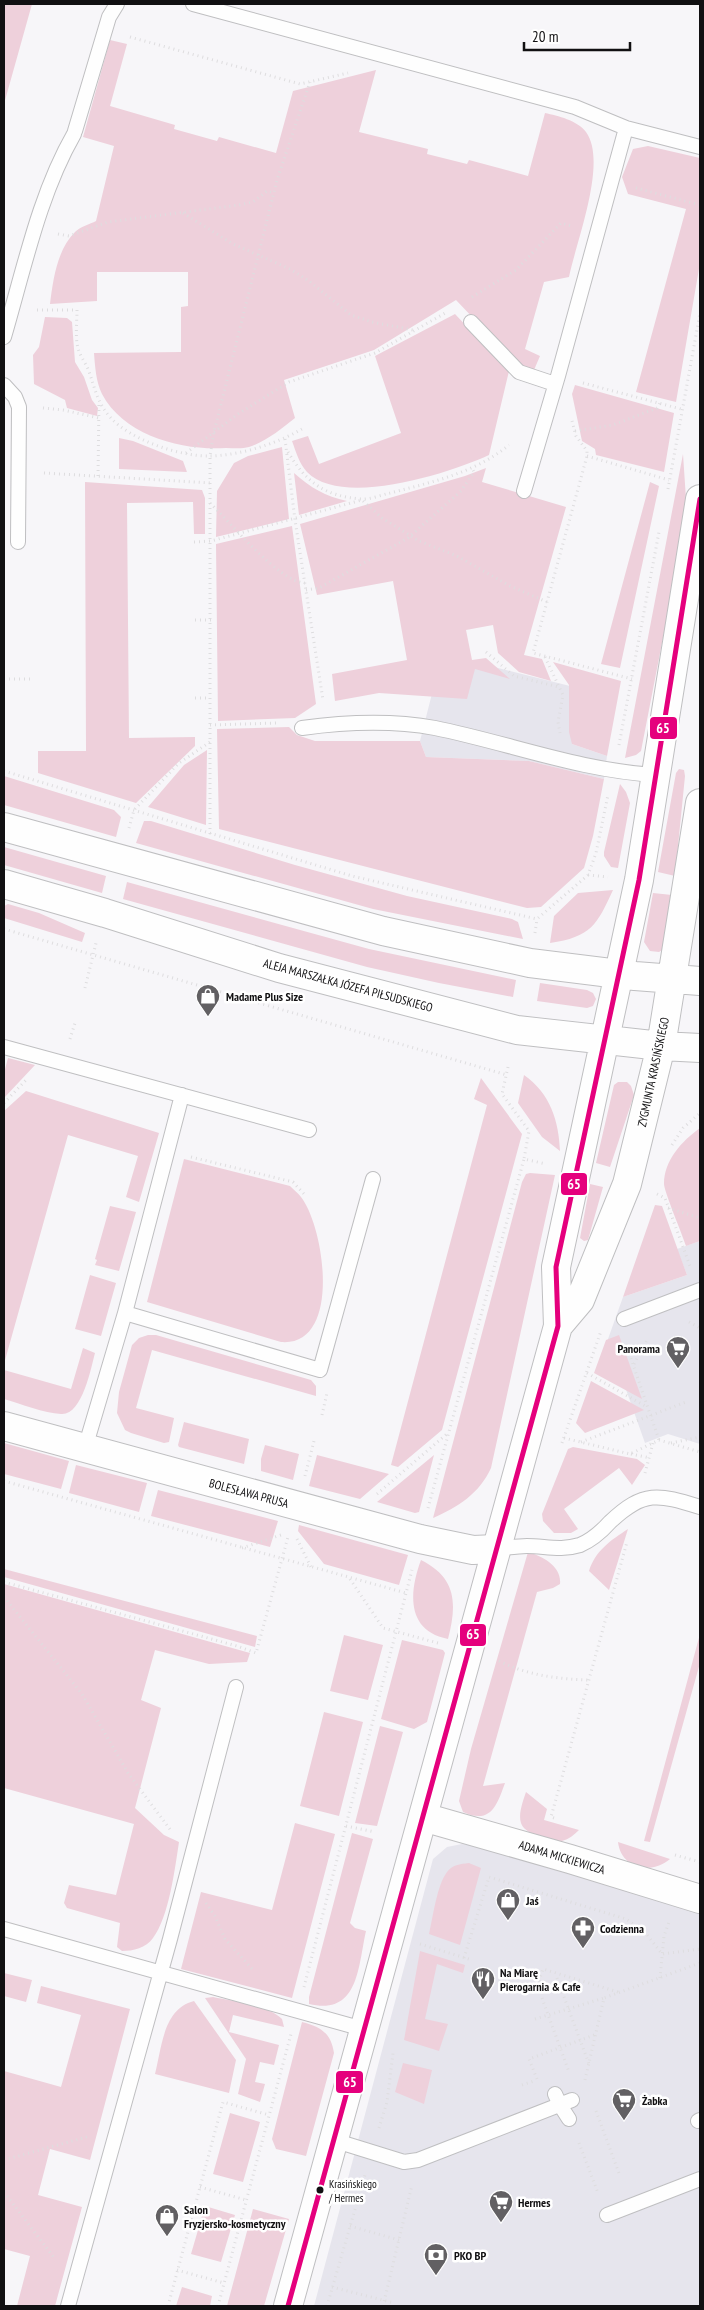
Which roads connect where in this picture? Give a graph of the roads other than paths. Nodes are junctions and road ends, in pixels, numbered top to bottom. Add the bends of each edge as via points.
1 (117, 4) edge
2 (193, 4) edge
3 (626, 128) junction
4 (700, 146) edge
5 (471, 322) dead end
6 (4, 337) edge
7 (557, 380) junction
8 (4, 385) edge
9 (524, 491) dead end
10 (700, 499) edge
11 (18, 542) dead end
12 (302, 728) dead end
13 (657, 775) junction
14 (700, 803) edge
15 (4, 827) edge
16 (693, 850) junction
17 (4, 884) edge
18 (700, 892) edge
19 (619, 974) junction
20 (671, 979) junction
21 (700, 981) edge
22 (606, 1040) junction
23 (661, 1046) junction
24 (4, 1047) edge
25 (700, 1048) edge
26 (182, 1095) junction
27 (309, 1130) dead end
28 (373, 1179) dead end
29 (700, 1290) edge
30 (125, 1313) junction
31 (624, 1319) dead end
32 (558, 1326) junction
33 (4, 1426) edge
34 (85, 1448) junction
35 (700, 1507) edge
36 (496, 1549) junction
37 (236, 1687) dead end
38 (423, 1817) junction
39 (690, 1896) edge
40 (4, 1929) edge
41 (161, 1972) junction
42 (363, 2029) junction
43 (569, 2119) road end
44 (333, 2140) junction
45 (700, 2179) edge
46 (607, 2215) road end
47 (68, 2306) edge
48 (288, 2306) edge

1 - 6 lane via 109,17 75,133 60,160 35,231
2 - 3 lane via 574,107
3 - 4 lane
3 - 7 lane
5 - 7 lane via 519,372
7 - 9 lane
8 - 11 lane via 16,397 19,407
10 - 13 street, ZYGMUNTA KRASIŃSKIEGO
12 - 13 lane via 376,722 433,728 566,760
13 - 19 street, ZYGMUNTA KRASIŃSKIEGO
14 - 16 street, ZYGMUNTA KRASIŃSKIEGO
15 - 19 street via 383,931 530,963
16 - 18 street
16 - 20 street, ZYGMUNTA KRASIŃSKIEGO
17 - 22 street, ALEJA MARSZAŁKA JÓZEFA PIŁSUDSKIEGO via 279,968 507,1028
19 - 20 street
19 - 22 street, ZYGMUNTA KRASIŃSKIEGO
20 - 21 street
20 - 23 street, ZYGMUNTA KRASIŃSKIEGO
22 - 23 street, ALEJA MARSZAŁKA JÓZEFA PIŁSUDSKIEGO
22 - 32 street, ZYGMUNTA KRASIŃSKIEGO via 556,1267
23 - 25 street, ALEJA MARSZAŁKA JÓZEFA PIŁSUDSKIEGO
23 - 32 street, ZYGMUNTA KRASIŃSKIEGO via 627,1184 580,1300
24 - 26 lane
26 - 27 lane
26 - 30 lane
28 - 30 lane via 320,1370
29 - 31 lane
30 - 34 lane
32 - 36 street, ZYGMUNTA KRASIŃSKIEGO
33 - 34 street, BOLESŁAWA PRUSA
34 - 36 street, BOLESŁAWA PRUSA via 420,1539 473,1550
35 - 36 lane via 660,1496 639,1500 624,1509 596,1536 581,1544 566,1549 527,1546
36 - 38 street, ZYGMUNTA KRASIŃSKIEGO
37 - 41 lane
38 - 39 street, ADAMA MICKIEWICZA
38 - 42 street, ZYGMUNTA KRASIŃSKIEGO
40 - 41 lane
41 - 42 lane
41 - 47 lane
42 - 44 street, ZYGMUNTA KRASIŃSKIEGO
43 - 44 lane via 562,2100 418,2160 404,2162
44 - 48 street, ZYGMUNTA KRASIŃSKIEGO
45 - 46 lane

